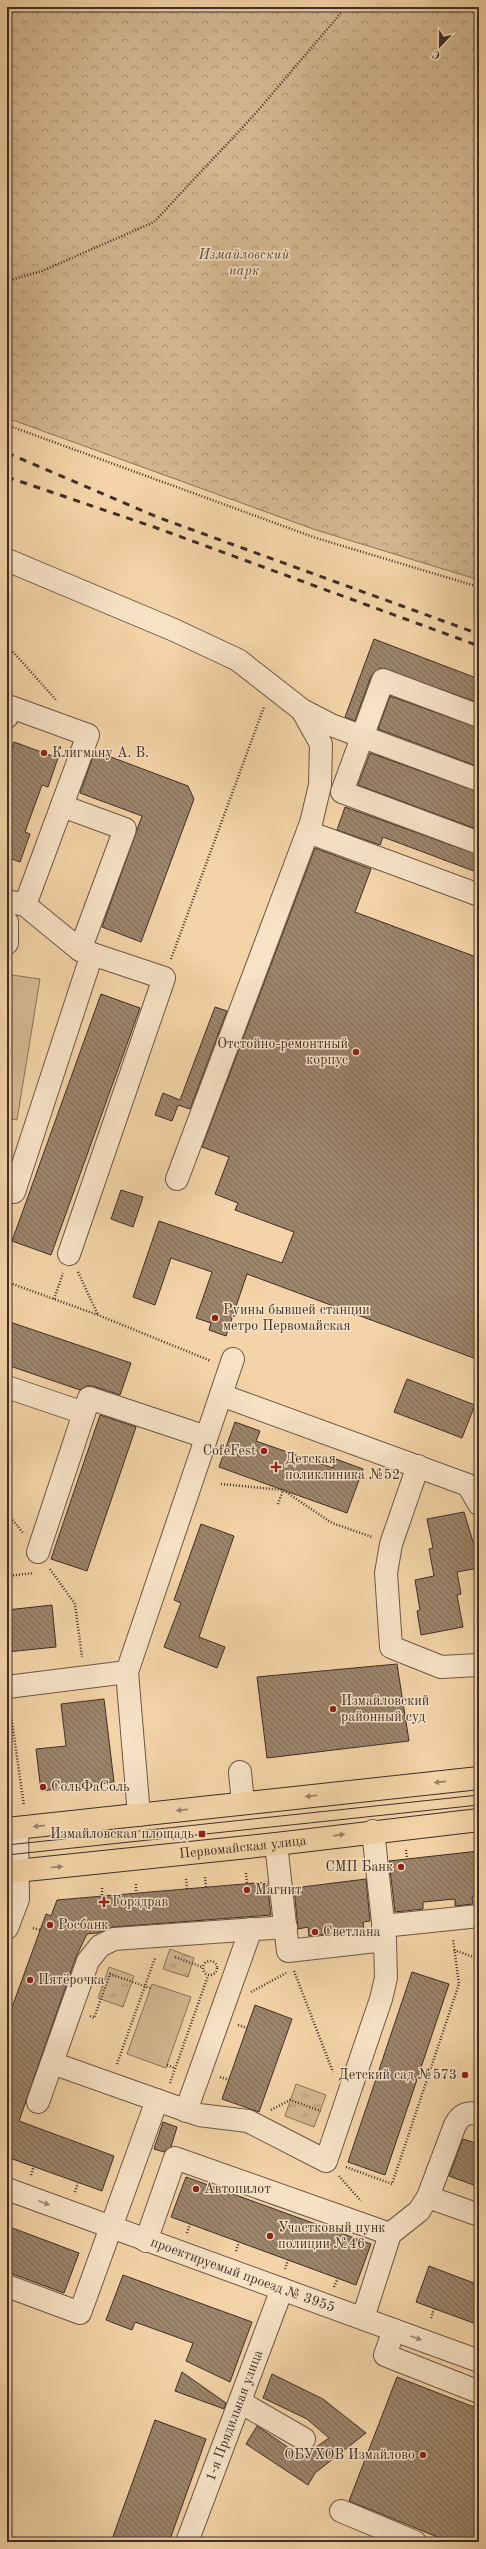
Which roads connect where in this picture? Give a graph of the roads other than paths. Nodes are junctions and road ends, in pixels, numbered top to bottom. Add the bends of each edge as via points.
1 (7, 560) edge
2 (302, 710) junction
3 (479, 716) edge
4 (7, 717) edge
5 (362, 736) junction
6 (479, 780) edge
7 (62, 806) junction
8 (308, 832) junction
9 (479, 843) edge
10 (479, 895) edge
11 (16, 903) edge
12 (7, 922) edge
13 (7, 943) edge
14 (86, 952) junction
15 (177, 1179) dead end
16 (7, 1191) edge
17 (69, 1254) road end
18 (232, 1364) road end
19 (7, 1387) edge
20 (221, 1394) junction
21 (84, 1413) junction
22 (206, 1437) junction
23 (418, 1466) junction
24 (479, 1504) edge
25 (38, 1552) road end
26 (479, 1663) edge
27 (127, 1672) junction
28 (8, 1696) edge
29 (240, 1772) dead end
30 (479, 1778) edge
31 (243, 1804) junction
32 (139, 1814) junction
33 (479, 1820) edge
34 (12, 1829) edge
35 (373, 1831) junction
36 (276, 1844) junction
37 (13, 1871) edge
38 (479, 1916) edge
39 (286, 1927) junction
40 (7, 1928) edge
41 (251, 1929) junction
42 (384, 1933) junction
43 (52, 2062) junction
44 (160, 2101) junction
45 (38, 2102) dead end
46 (186, 2111) junction
47 (479, 2114) edge
48 (7, 2189) edge
49 (428, 2197) junction
50 (479, 2215) edge
51 (111, 2228) junction
52 (390, 2234) junction
53 (146, 2241) junction
54 (7, 2286) edge
55 (282, 2289) junction
56 (363, 2318) junction
57 (394, 2330) junction
58 (479, 2360) edge
59 (479, 2392) edge
60 (240, 2402) junction
61 (304, 2439) dead end
62 (341, 2511) dead end
63 (187, 2542) edge
64 (415, 2542) edge

1 - 2 street via 174,630 238,660
2 - 5 street via 331,725
2 - 8 street via 321,744 320,785
3 - 5 street via 383,680
4 - 7 street via 11,707 88,735
5 - 6 street
5 - 9 street via 342,792
7 - 11 street
7 - 14 street via 125,829
8 - 10 street
8 - 15 street
11 - 14 street
12 - 13 street
14 - 16 street via 14,1192
14 - 17 street via 164,978
18 - 20 street
19 - 21 street
20 - 22 street
20 - 23 street
21 - 22 street via 89,1398
21 - 25 street
22 - 27 street
23 - 24 street via 468,1485
23 - 26 street via 391,1544 386,1573 385,1641 441,1667
27 - 28 street via 85,1677
27 - 32 street
29 - 31 street
30 -> 31 main road
31 -> 32 main road
32 -> 34 main road
33 - 35 main road, Первомайская улица
34 - 37 street
36 -> 35 main road, Первомайская улица
35 - 42 street
37 -> 36 main road, Первомайская улица
36 - 39 street
37 - 40 street via 18,1899
38 - 42 street via 451,1918
39 - 41 street
39 - 42 street via 288,1951
41 - 43 street via 164,1945 114,1939 100,1946 88,1961
41 - 46 street
42 - 46 street via 386,1978 326,2161 248,2121
43 - 44 street
43 - 45 street
44 - 46 street
44 - 51 street
47 - 49 street via 468,2113 460,2116 454,2125
48 -> 51 street, проектируемый проезд № 3955
49 - 50 street
49 - 52 street via 418,2211
51 - 53 street, проектируемый проезд № 3955
51 - 54 street via 80,2313
52 - 53 street via 175,2158
52 - 56 street
53 - 55 street, проектируемый проезд № 3955
55 - 56 street, проектируемый проезд № 3955
55 - 60 street, 1-я Прядильная улица
56 - 57 street, проектируемый проезд № 3955
57 -> 58 street, проектируемый проезд № 3955
57 - 59 street via 385,2355
60 - 61 street
60 - 63 street, 1-я Прядильная улица
62 - 64 street

